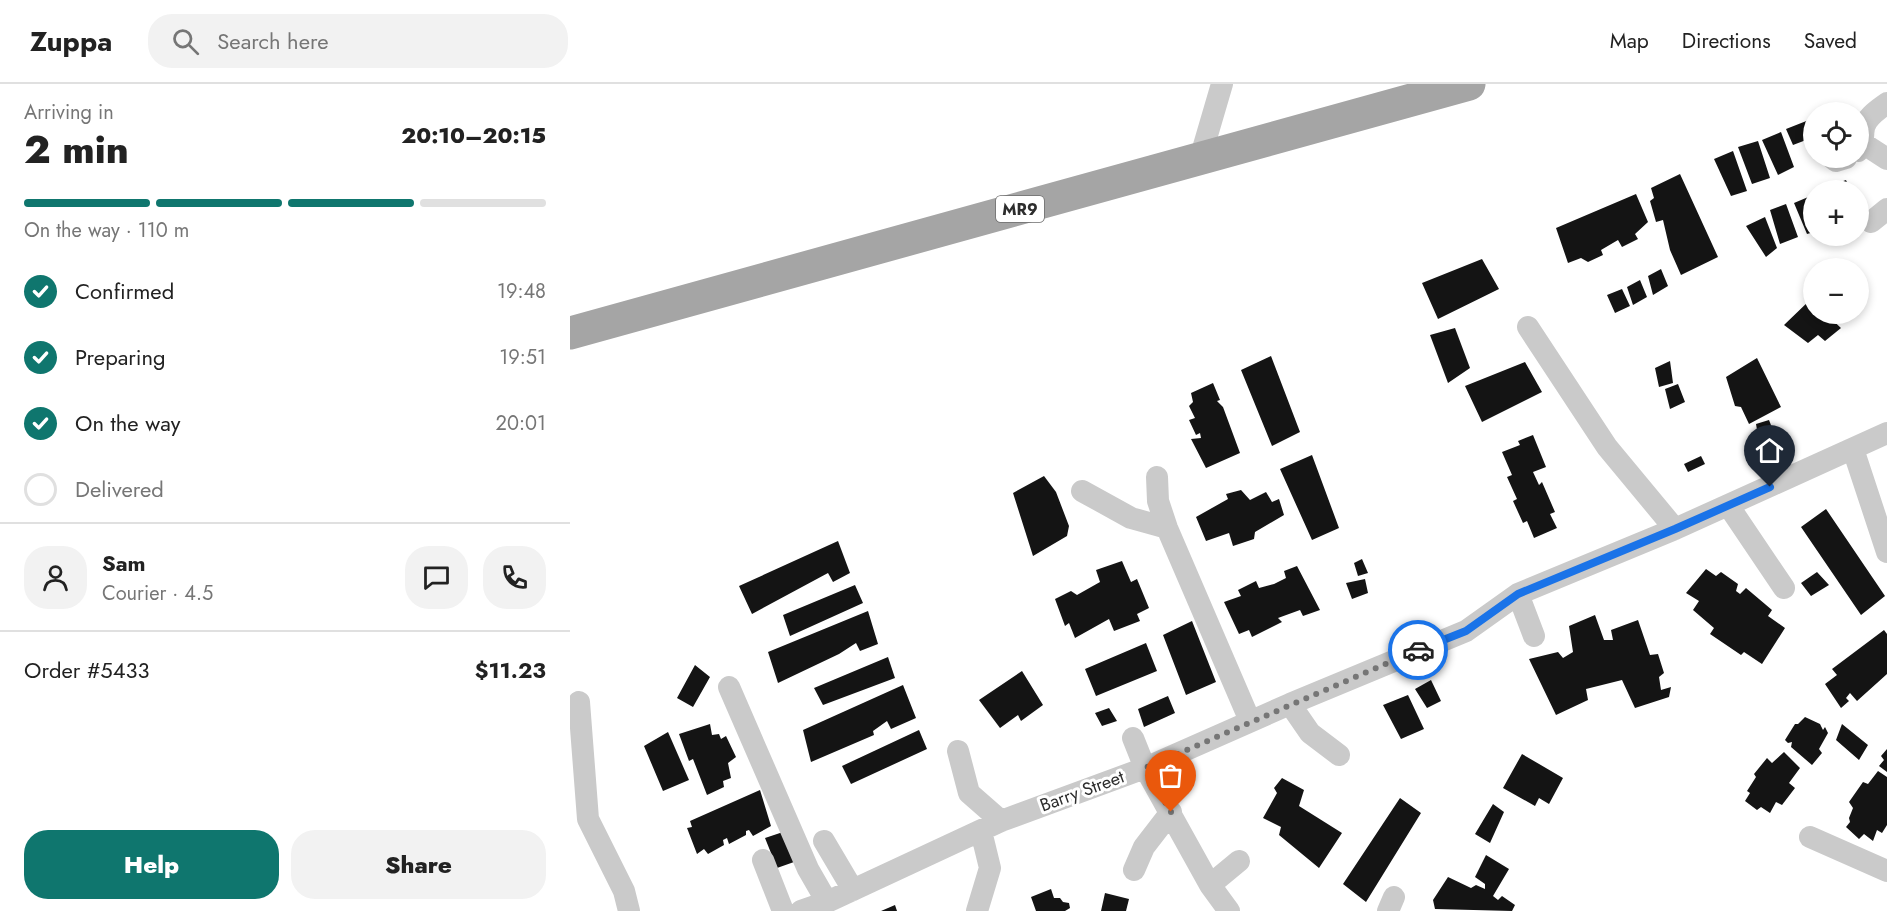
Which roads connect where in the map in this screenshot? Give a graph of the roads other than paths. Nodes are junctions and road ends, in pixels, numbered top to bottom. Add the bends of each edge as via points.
1 (1222, 84) edge
2 (1469, 84) edge
3 (1887, 103) edge
4 (1869, 119) edge
5 (1869, 151) edge
6 (1200, 159) junction
7 (1887, 159) edge
8 (1528, 327) dead end
9 (570, 333) edge
10 (1887, 433) edge
11 (1853, 449) junction
12 (1156, 477) dead end
13 (1082, 491) dead end
14 (1728, 506) junction
15 (1167, 528) junction
16 (1675, 529) junction
17 (1887, 552) edge
18 (1784, 588) dead end
19 (1518, 594) junction
20 (1534, 636) dead end
21 (729, 687) dead end
22 (579, 702) dead end
23 (1290, 704) junction
24 (1251, 721) junction
25 (1134, 738) dead end
26 (958, 752) dead end
27 (1339, 755) dead end
28 (1145, 768) junction
29 (1171, 812) junction
30 (991, 826) junction
31 (1810, 837) dead end
32 (824, 841) dead end
33 (763, 860) dead end
34 (1239, 861) dead end
35 (1134, 870) dead end
36 (1887, 871) edge
37 (1210, 885) junction
38 (853, 890) junction
39 (827, 902) junction
40 (629, 911) edge
41 (783, 911) edge
42 (801, 911) edge
43 (977, 911) edge
44 (1229, 911) edge

1 - 6 street
2 - 6 main road, MR9
3 - 4 street
5 - 7 street
6 - 9 main road, MR9
8 - 16 street via 1607,447
10 - 11 street, Barry Street
11 - 14 street, Barry Street
11 - 17 street
12 - 15 street via 1158,501
13 - 15 street via 1131,518
14 - 16 street, Barry Street
14 - 18 street
15 - 24 street
16 - 19 street, Barry Street
19 - 20 street
19 - 23 street, Barry Street via 1466,631
21 - 39 street via 808,869
22 - 40 street via 588,819 624,891
23 - 24 street, Barry Street
23 - 27 street via 1310,733
24 - 28 street, Barry Street
25 - 28 street
26 - 30 street via 969,793
28 - 29 street
28 - 30 street, Barry Street
29 - 35 street via 1144,847
29 - 37 street
30 - 38 street, Barry Street
30 - 43 street via 990,868
31 - 36 street
32 - 38 street
33 - 41 street
34 - 37 street
37 - 44 street
38 - 39 street, Barry Street
39 - 42 street, Barry Street

